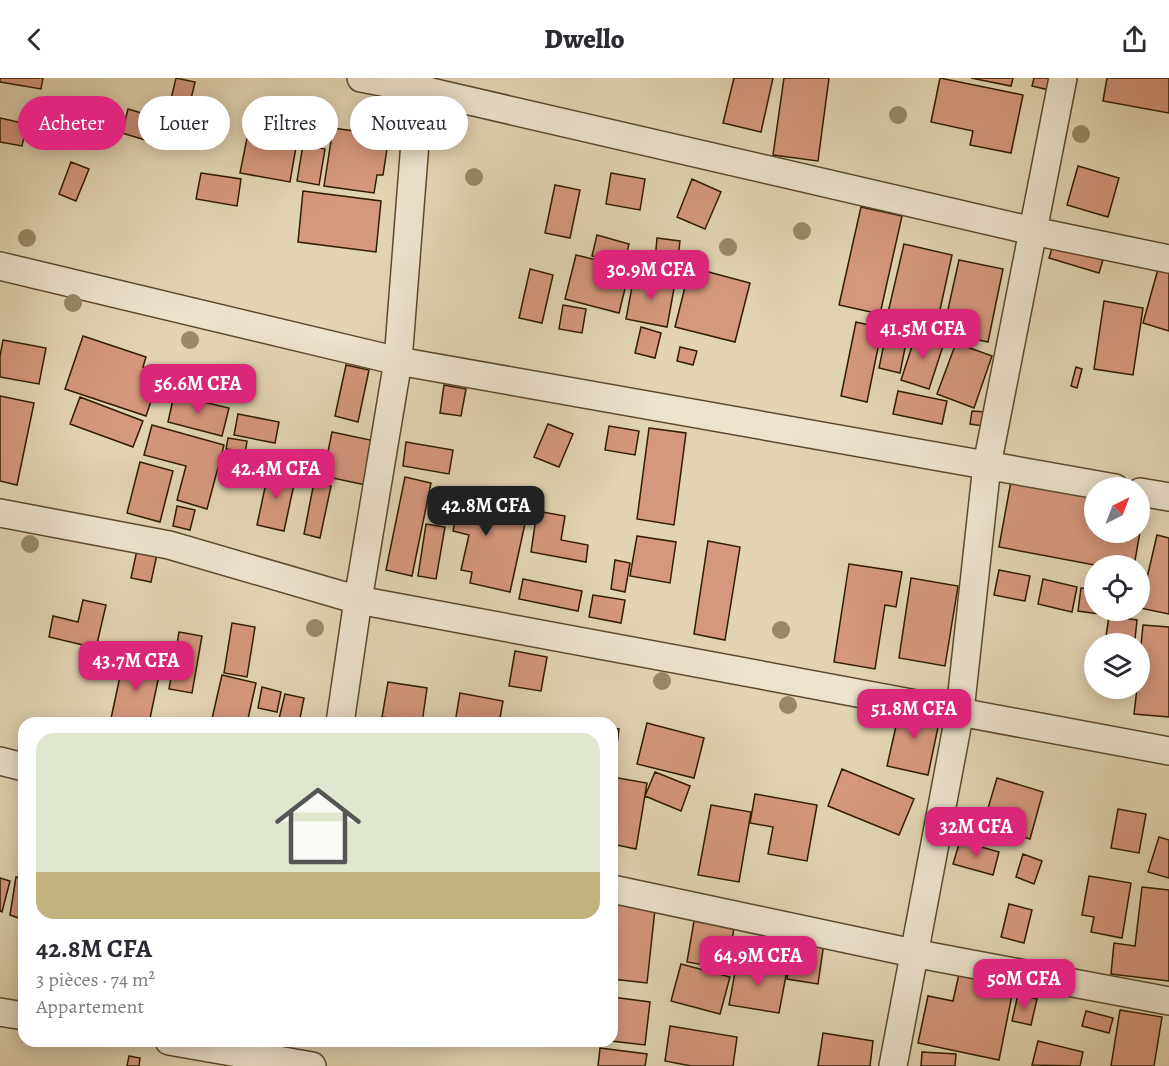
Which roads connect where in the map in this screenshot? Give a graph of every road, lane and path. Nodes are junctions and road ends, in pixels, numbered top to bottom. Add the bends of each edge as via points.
1 (361, 78) edge
2 (1063, 78) edge
3 (419, 83) edge
4 (1033, 231) junction
5 (1169, 259) edge
6 (0, 266) edge
7 (398, 361) junction
8 (987, 465) junction
9 (1084, 482) edge
10 (1150, 494) edge
11 (1169, 497) edge
12 (0, 513) edge
13 (358, 600) junction
14 (960, 711) junction
15 (341, 717) edge
16 (1169, 752) edge
17 (0, 761) edge
18 (18, 765) edge
19 (618, 890) edge
20 (913, 953) junction
21 (1169, 1000) edge
22 (0, 1012) edge
23 (18, 1015) edge
24 (210, 1047) edge
25 (293, 1059) edge
26 (893, 1066) edge

1 - 3 street
2 - 4 street
3 - 4 street
3 - 7 street
4 - 5 street
4 - 8 street
6 - 7 street
7 - 8 street
7 - 13 street
8 - 9 street
8 - 14 street
10 - 11 street
12 - 13 street via 169,545
13 - 14 street
13 - 15 street
14 - 16 street
14 - 20 street
17 - 18 street
19 - 20 street
20 - 21 street
20 - 26 street
22 - 23 street
24 - 25 street

